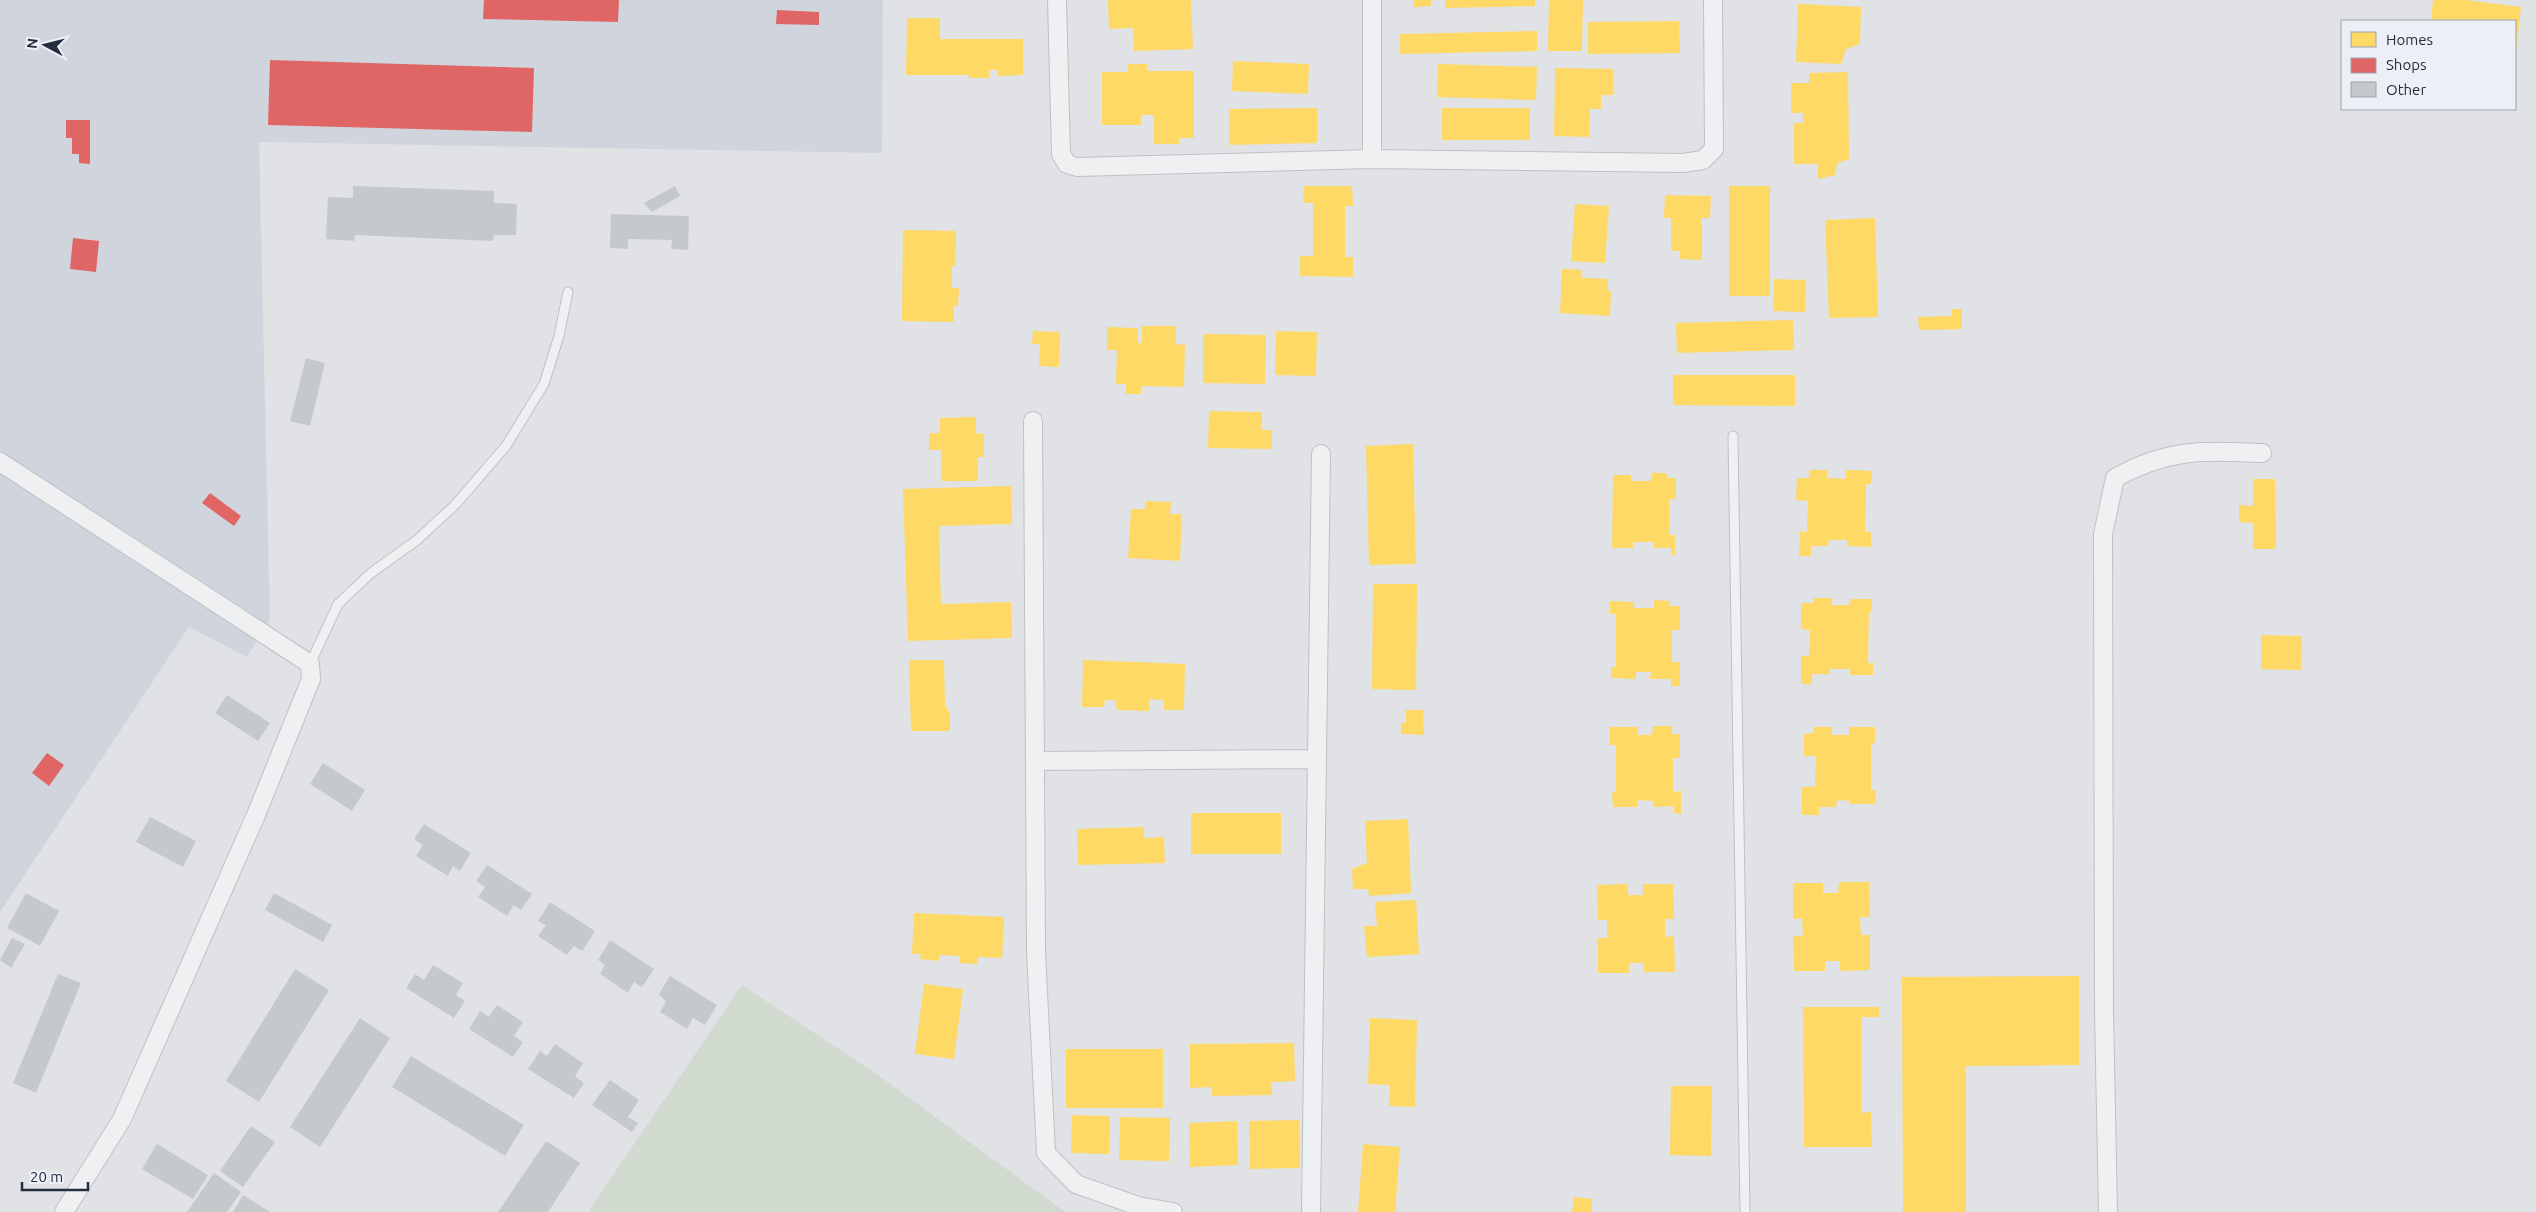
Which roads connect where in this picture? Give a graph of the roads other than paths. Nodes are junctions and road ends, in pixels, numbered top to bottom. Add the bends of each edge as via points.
1 (1057, 0) edge
2 (1372, 0) edge
3 (1713, 0) edge
4 (1372, 159) junction
5 (568, 292) dead end
6 (1033, 421) dead end
7 (1733, 436) dead end
8 (2262, 453) dead end
9 (1321, 454) dead end
10 (0, 462) edge
11 (310, 664) junction
12 (1317, 759) junction
13 (1035, 761) junction
14 (64, 1212) edge
15 (1173, 1212) edge
16 (1311, 1212) edge
17 (1744, 1212) edge
18 (2108, 1212) edge

1 - 4 street via 1061,154 1067,164 1077,167
2 - 4 street
3 - 4 street via 1714,149 1703,160 1683,163
5 - 11 lane via 544,384 506,446 455,505 338,604
6 - 13 street
7 - 17 lane
8 - 18 street via 2188,452 2135,467 2115,478 2103,534 2104,1011
9 - 12 street
10 - 11 street
11 - 14 street via 310,679 256,815 126,1110
12 - 13 street
12 - 16 street
13 - 15 street via 1036,952 1046,1153 1076,1184 1138,1206

